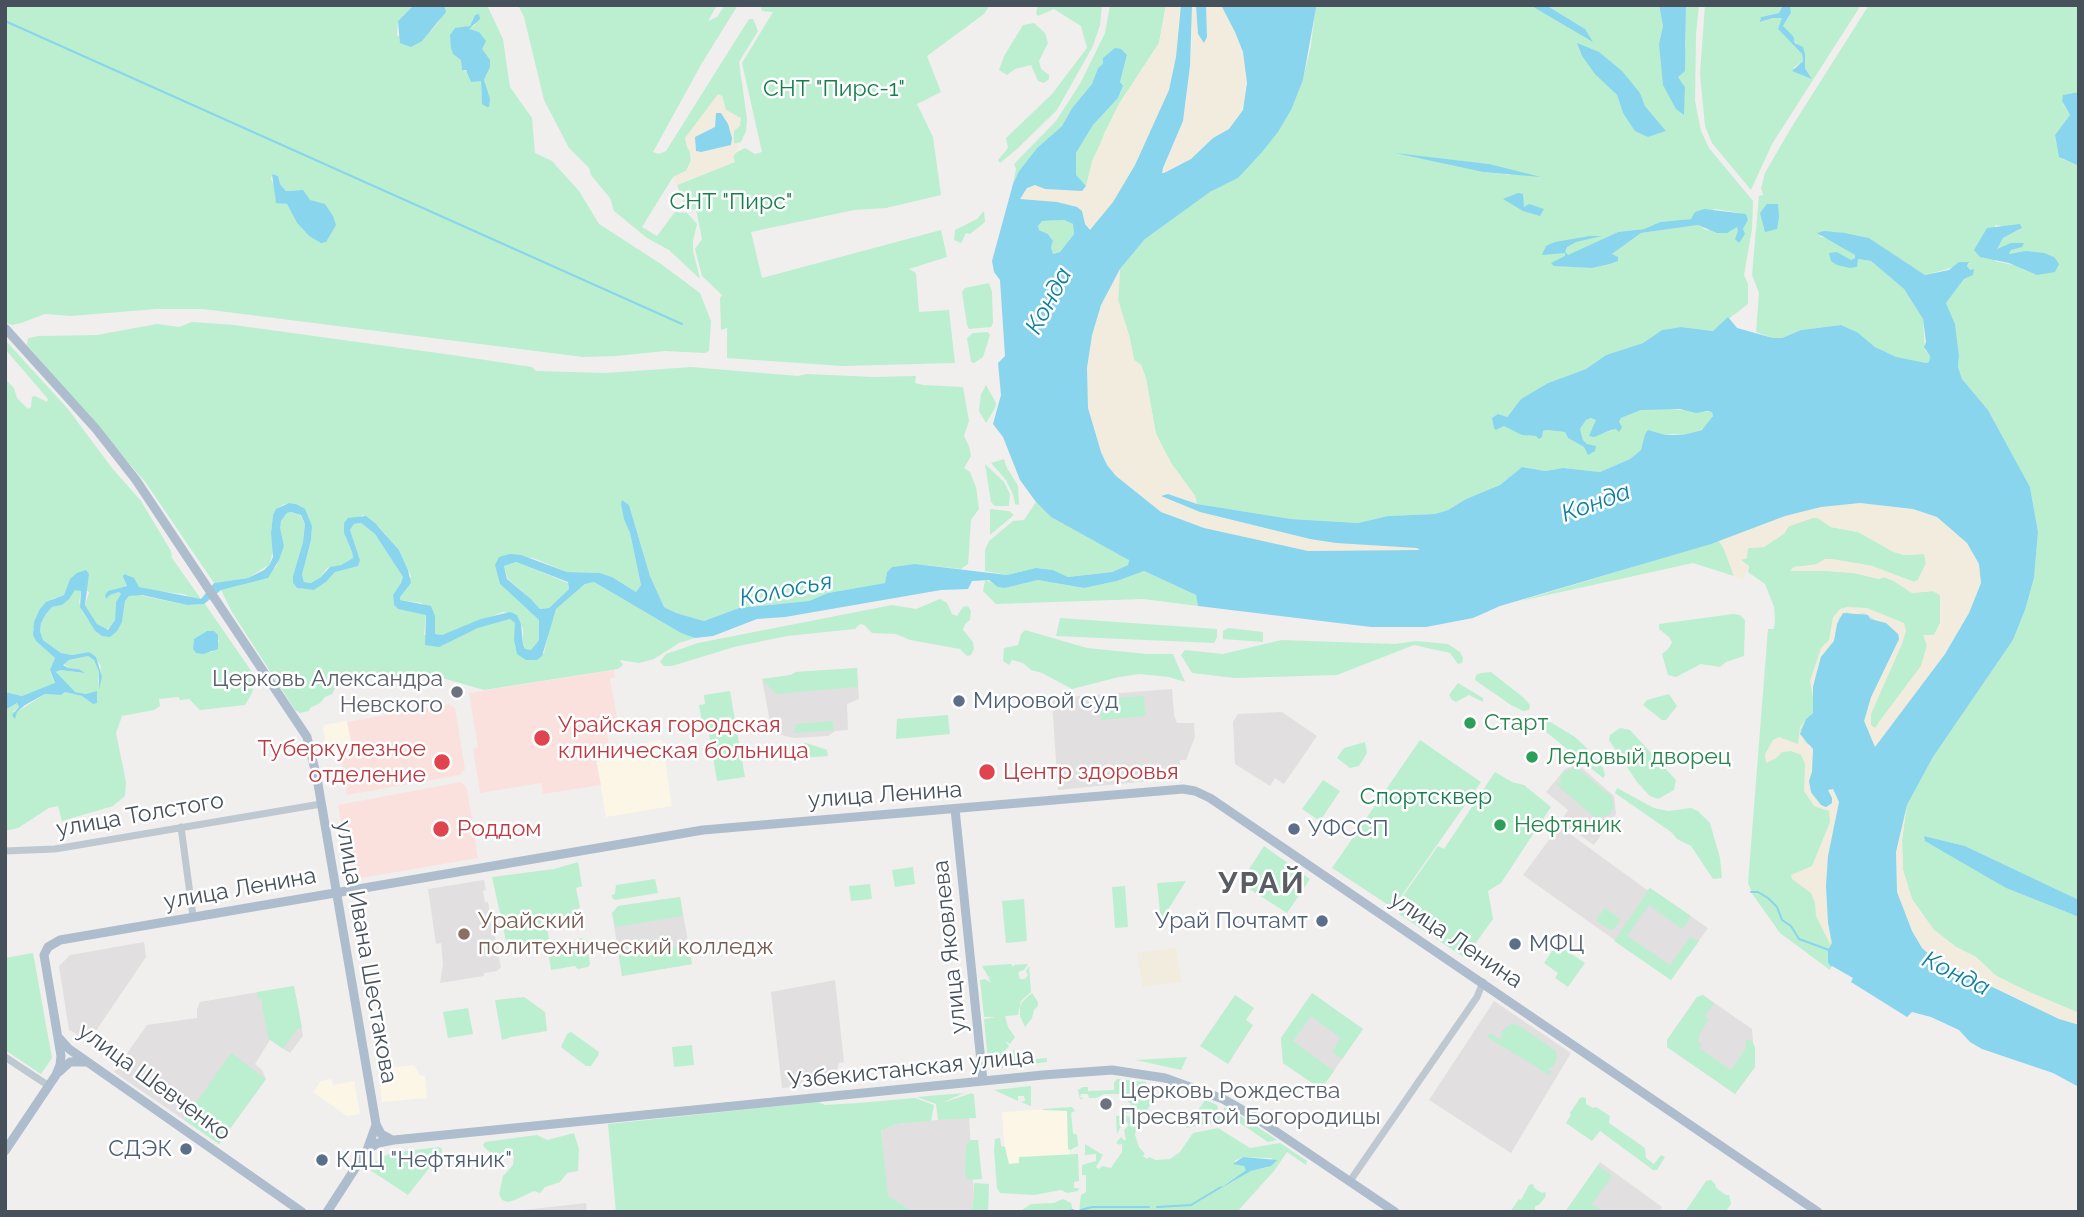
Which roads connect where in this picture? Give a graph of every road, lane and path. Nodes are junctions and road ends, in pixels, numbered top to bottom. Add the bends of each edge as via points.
1 (5, 328) edge
2 (321, 804) junction
3 (955, 809) junction
4 (181, 827) junction
5 (5, 851) edge
6 (336, 892) junction
7 (193, 916) junction
8 (48, 947) joint
9 (1483, 982) junction
10 (58, 1037) junction
11 (5, 1057) edge
12 (88, 1062) junction
13 (56, 1075) junction
14 (983, 1081) junction
15 (49, 1086) junction
16 (376, 1124) junction
17 (394, 1140) junction
18 (367, 1150) junction
19 (5, 1151) edge
20 (1350, 1181) junction
21 (302, 1212) edge
22 (327, 1212) edge
23 (1395, 1212) edge
24 (1818, 1212) edge

1 - 2 main road, улица Ивана Шестакова via 136,480 221,604 303,729
2 - 4 street, улица Толстого
2 - 6 main road, улица Ивана Шестакова
3 - 6 main road, улица Ленина via 703,830
3 - 9 main road, улица Ленина via 1195,791
3 - 14 main road, улица Яковлева
4 - 5 street, улица Толстого via 46,850
4 - 7 street
6 - 7 main road, улица Ленина
6 - 16 main road, улица Ивана Шестакова
7 - 8 main road, улица Ленина via 60,940
8 - 10 main road, улица Шевченко via 45,961
9 - 20 street
9 - 24 main road, улица Ленина
10 - 12 main road, улица Шевченко
10 - 13 main road via 61,1059
11 - 15 street
12 - 13 main road via 70,1062
12 - 21 main road, улица Шевченко
13 - 15 main road
14 - 17 main road, Узбекистанская улица
14 - 20 main road, Узбекистанская улица via 1100,1070 1165,1078 1232,1103
15 - 19 main road
16 - 17 main road via 381,1134
16 - 18 main road
17 - 18 main road, Узбекистанская улица
18 - 22 main road
20 - 23 main road, Узбекистанская улица

